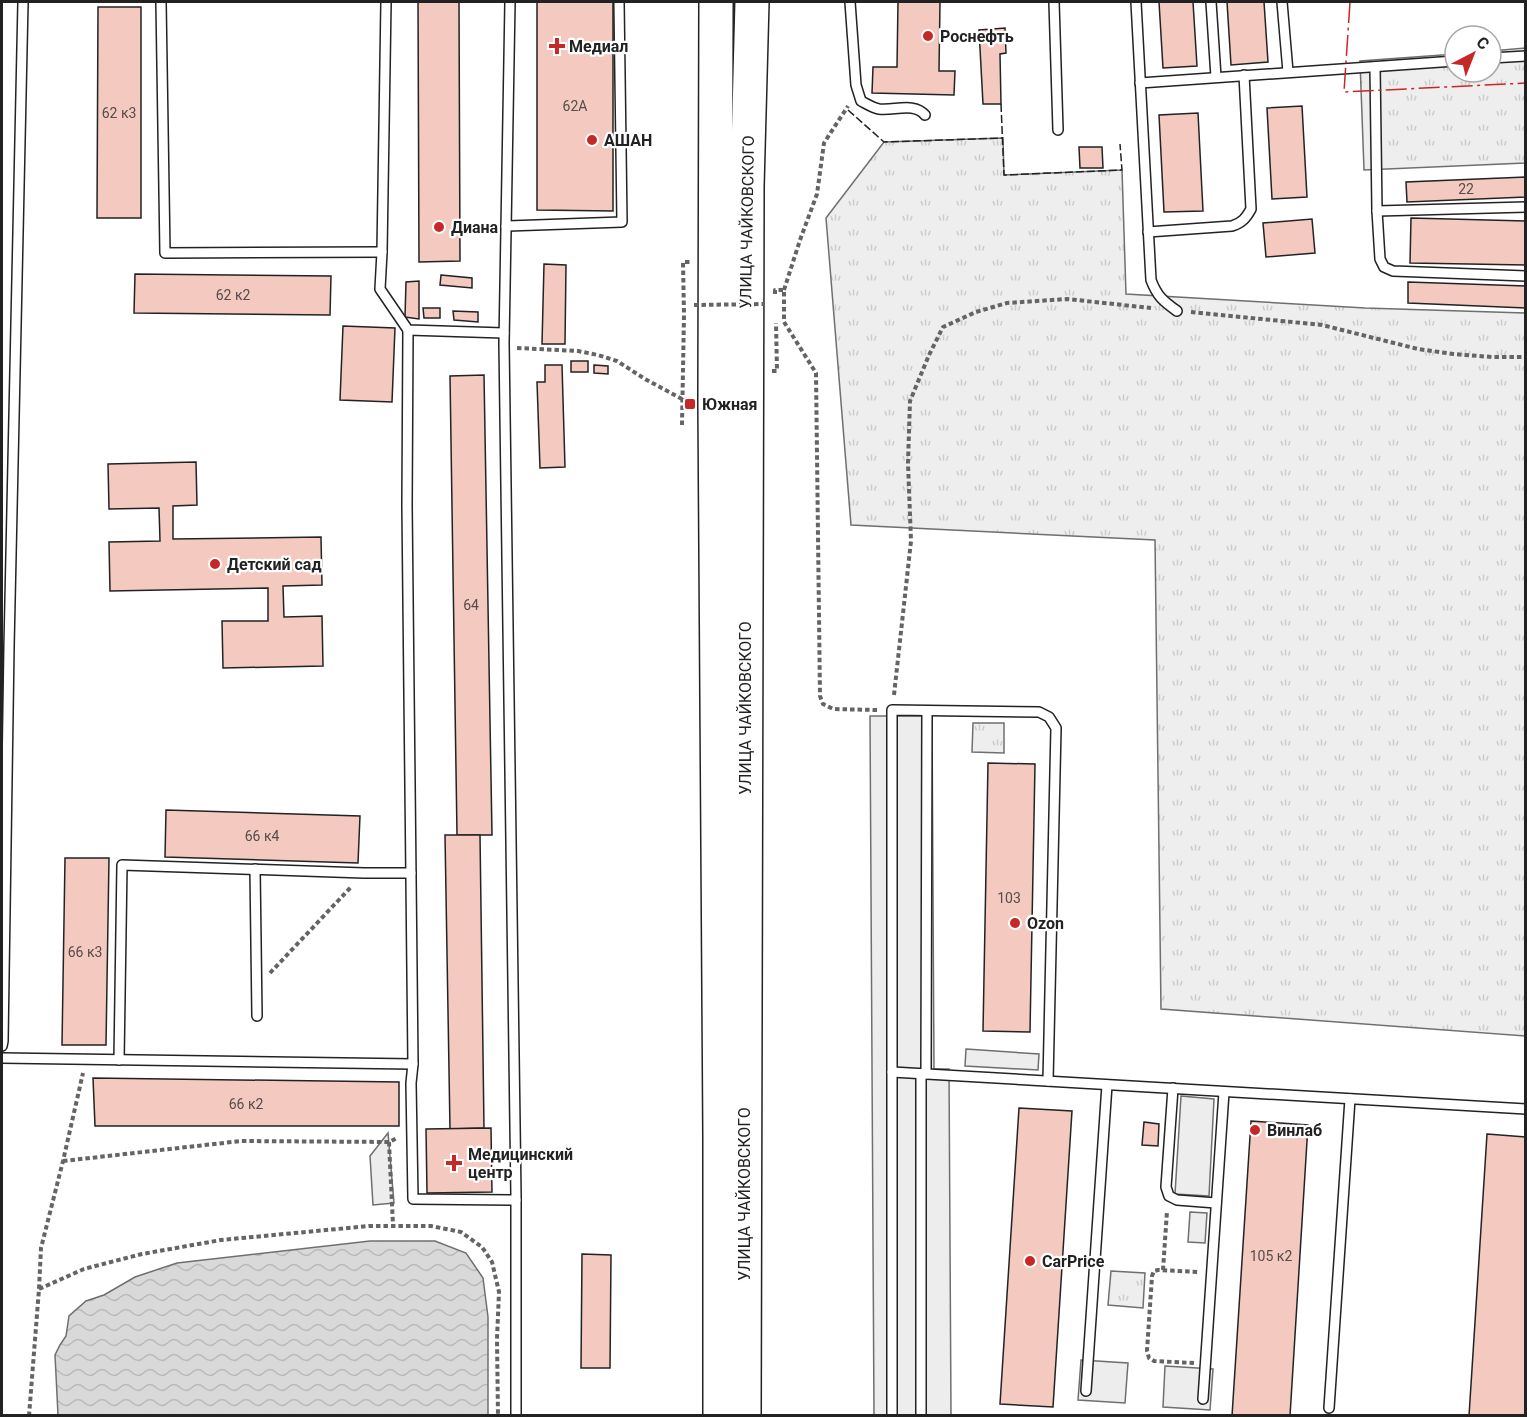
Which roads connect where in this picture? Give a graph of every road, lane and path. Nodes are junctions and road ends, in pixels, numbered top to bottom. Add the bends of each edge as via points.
1 (23, 2) edge
2 (160, 2) edge
3 (386, 2) edge
4 (510, 2) edge
5 (620, 2) edge
6 (716, 2) edge
7 (752, 2) edge
8 (850, 2) edge
9 (1054, 2) edge
10 (1136, 2) edge
11 (1211, 2) edge
12 (1281, 2) edge
13 (1526, 56) edge
14 (1503, 57) edge
15 (1443, 62) edge
16 (1375, 67) junction
17 (1288, 72) junction
18 (1244, 75) junction
19 (1216, 77) junction
20 (1140, 83) junction
21 (857, 88) junction
22 (926, 115) dead end
23 (1058, 130) dead end
24 (1526, 207) edge
25 (1377, 211) junction
26 (506, 226) junction
27 (1148, 232) junction
28 (382, 252) junction
29 (1526, 276) edge
30 (775, 290) dead end
31 (784, 290) junction
32 (765, 304) dead end
33 (694, 305) dead end
34 (1177, 311) junction
35 (684, 315) dead end
36 (408, 330) junction
37 (504, 333) junction
38 (504, 347) junction
39 (1526, 357) edge
40 (682, 399) junction
41 (682, 425) dead end
42 (9, 647) junction
43 (2, 660) edge
44 (892, 710) junction
45 (927, 711) junction
46 (255, 869) junction
47 (364, 873) junction
48 (411, 873) junction
49 (257, 988) junction
50 (257, 1016) dead end
51 (2, 1046) edge
52 (2, 1058) edge
53 (90, 1059) junction
54 (119, 1060) junction
55 (413, 1064) junction
56 (892, 1072) junction
57 (923, 1074) junction
58 (1048, 1081) junction
59 (1107, 1084) junction
60 (1173, 1088) junction
61 (1224, 1092) junction
62 (1350, 1099) junction
63 (1526, 1109) edge
64 (411, 1130) junction
65 (389, 1142) junction
66 (63, 1161) junction
67 (1169, 1196) junction
68 (516, 1200) junction
69 (1216, 1203) junction
70 (393, 1226) junction
71 (1163, 1270) junction
72 (1212, 1273) junction
73 (39, 1289) junction
74 (1205, 1364) junction
75 (1086, 1391) dead end
76 (1203, 1399) dead end
77 (1329, 1408) dead end
78 (29, 1416) edge
79 (498, 1416) edge
80 (516, 1416) edge
81 (720, 1416) edge
82 (744, 1416) edge
83 (892, 1416) edge
84 (921, 1416) edge

1 - 42 lane
2 - 28 lane via 165,253
3 - 28 lane
4 - 26 lane
5 - 26 lane via 622,222
6 - 81 highway, УЛИЦА ЧАЙКОВСКОГО
7 - 82 highway, УЛИЦА ЧАЙКОВСКОГО via 747,186
8 - 21 lane
9 - 23 lane
10 - 20 lane
11 - 19 lane
12 - 17 lane
13 - 14 lane
15 - 16 lane
16 - 17 lane
16 - 25 lane
17 - 18 lane
18 - 19 lane
18 - 27 lane via 1251,209 1247,217 1232,226
19 - 20 lane
20 - 27 lane
21 - 22 lane via 861,101 869,105 880,109 913,108
21 - 31 path via 824,143 818,194
24 - 25 lane
25 - 29 lane via 1380,259 1393,272
26 - 37 lane
27 - 34 lane via 1155,292
28 - 36 lane via 380,289
30 - 31 path
31 - 44 path via 784,322 816,373 820,696 833,709
32 - 33 path, bridge
34 - 39 path via 1322,325 1453,354
34 - 44 path via 1067,299 1017,302 976,312 943,327 910,401 911,541
35 - 40 path
36 - 37 lane
36 - 48 lane
37 - 38 lane
38 - 40 path via 598,355 617,361
38 - 68 lane
40 - 41 path
42 - 43 lane
42 - 51 lane
44 - 45 lane
44 - 56 lane
45 - 57 lane
45 - 58 lane via 1039,712 1049,717 1056,728
46 - 47 lane
46 - 49 lane
46 - 54 lane via 122,865
47 - 48 lane
47 - 49 path
48 - 55 lane
49 - 50 lane
52 - 53 lane
53 - 54 lane
53 - 66 path via 85,1065
54 - 55 lane
55 - 64 lane
56 - 57 lane
56 - 83 lane
57 - 58 lane
57 - 84 lane
58 - 59 lane
59 - 60 lane
59 - 75 lane
60 - 61 lane
60 - 67 lane via 1166,1187
61 - 62 lane
61 - 69 lane
62 - 63 lane
62 - 77 lane
64 - 65 path
64 - 68 lane via 413,1199
65 - 66 path via 241,1141
65 - 70 path
66 - 73 path via 41,1248
67 - 69 lane
67 - 71 path
68 - 80 lane
69 - 72 lane
70 - 73 path via 222,1240 142,1254 84,1269
70 - 79 path via 461,1232 482,1246 492,1262 500,1292
71 - 72 path
71 - 74 path via 1154,1271 1152,1276 1149,1358
72 - 74 lane
73 - 78 path
74 - 76 lane

